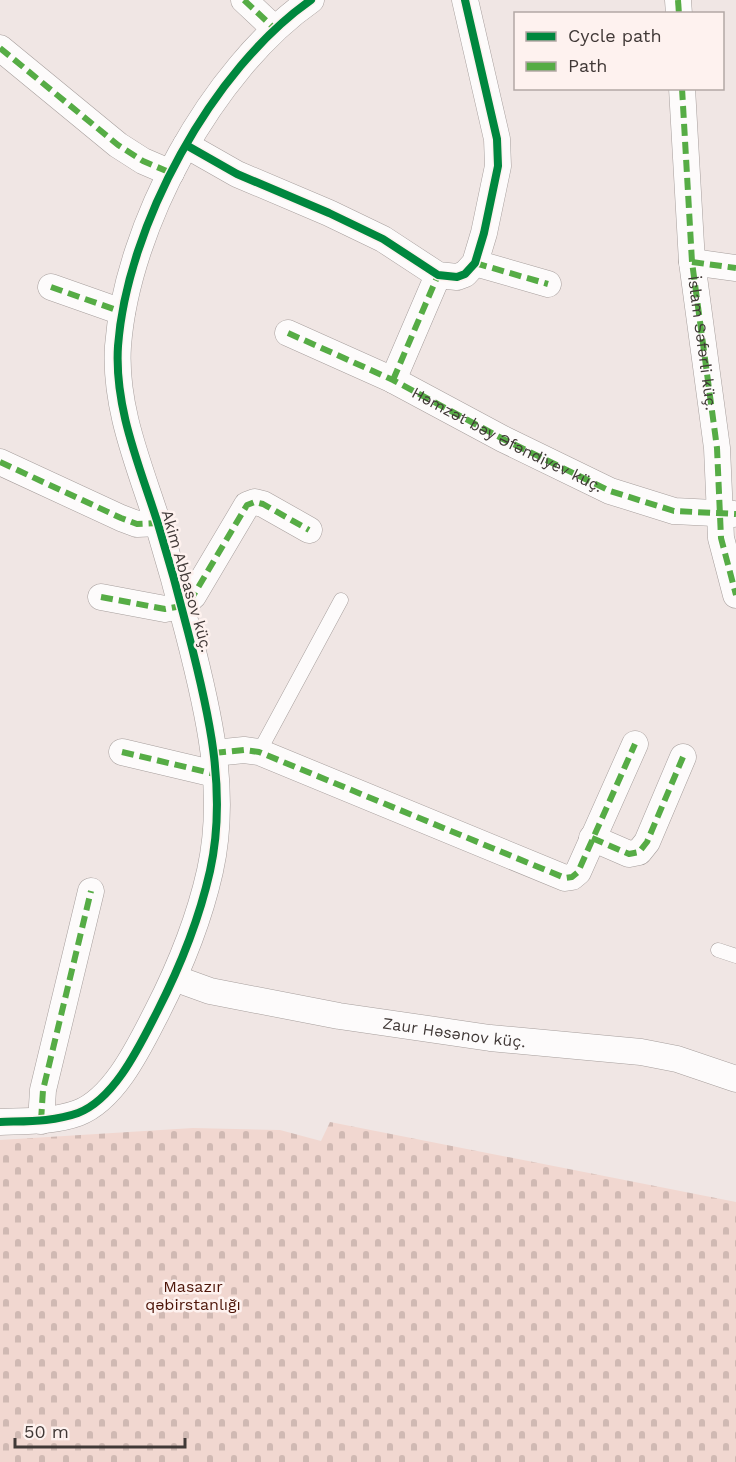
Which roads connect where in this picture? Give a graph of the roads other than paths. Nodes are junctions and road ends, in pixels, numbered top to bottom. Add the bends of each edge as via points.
1 (244, 0) edge
2 (311, 0) edge
3 (465, 0) edge
4 (275, 29) junction
5 (0, 48) edge
6 (682, 90) edge
7 (186, 145) junction
8 (171, 173) junction
9 (692, 262) junction
10 (475, 263) junction
11 (736, 268) edge
12 (438, 275) junction
13 (548, 284) dead end
14 (51, 286) dead end
15 (122, 312) junction
16 (288, 333) dead end
17 (393, 380) junction
18 (0, 462) edge
19 (727, 514) edge
20 (158, 524) junction
21 (309, 530) dead end
22 (736, 595) edge
23 (101, 597) dead end
24 (341, 600) dead end
25 (182, 606) junction
26 (635, 744) dead end
27 (122, 752) dead end
28 (259, 752) junction
29 (683, 757) dead end
30 (215, 763) junction
31 (592, 838) junction
32 (91, 891) dead end
33 (718, 950) dead end
34 (736, 956) edge
35 (174, 978) junction
36 (736, 1079) edge
37 (41, 1121) junction
38 (0, 1122) edge

1 - 4 street
2 - 4 street, Akim Abbasov küç.
3 - 10 street via 497,139 498,166 491,207
4 - 7 street, Akim Abbasov küç. via 207,111
5 - 8 street via 118,145
6 - 9 street, İslam Səfərli küç.
7 - 8 street, Akim Abbasov küç.
7 - 12 street via 237,174 383,239
8 - 15 street, Akim Abbasov küç. via 136,258
9 - 11 street
9 - 19 street, İslam Səfərli küç.
10 - 12 street via 457,277
10 - 13 street
12 - 17 street
14 - 15 street
15 - 20 street, Akim Abbasov küç. via 118,348 127,429
16 - 17 street, Həmzət bəy Əfəndiyev küç.
17 - 19 street, Həmzət bəy Əfəndiyev küç. via 610,491 674,511
18 - 20 street via 136,524
19 - 22 street, İslam Səfərli küç. via 721,538
20 - 25 street, Akim Abbasov küç.
21 - 25 street via 263,504 247,505 193,596
23 - 25 street via 165,609
24 - 28 lane
25 - 30 street, Akim Abbasov küç.
26 - 31 street
27 - 30 street
28 - 30 street via 244,750
28 - 31 street via 566,878 578,872
29 - 31 street via 647,842 639,852 629,854
30 - 35 street, Akim Abbasov küç. via 215,832 210,869
32 - 37 street via 43,1090
33 - 34 lane
35 - 36 street, Zaur Həsənov küç. via 210,991 339,1016 490,1038 641,1052 677,1059
35 - 37 street, Akim Abbasov küç. via 129,1064 99,1100 82,1112
37 - 38 street, Akim Abbasov küç.

